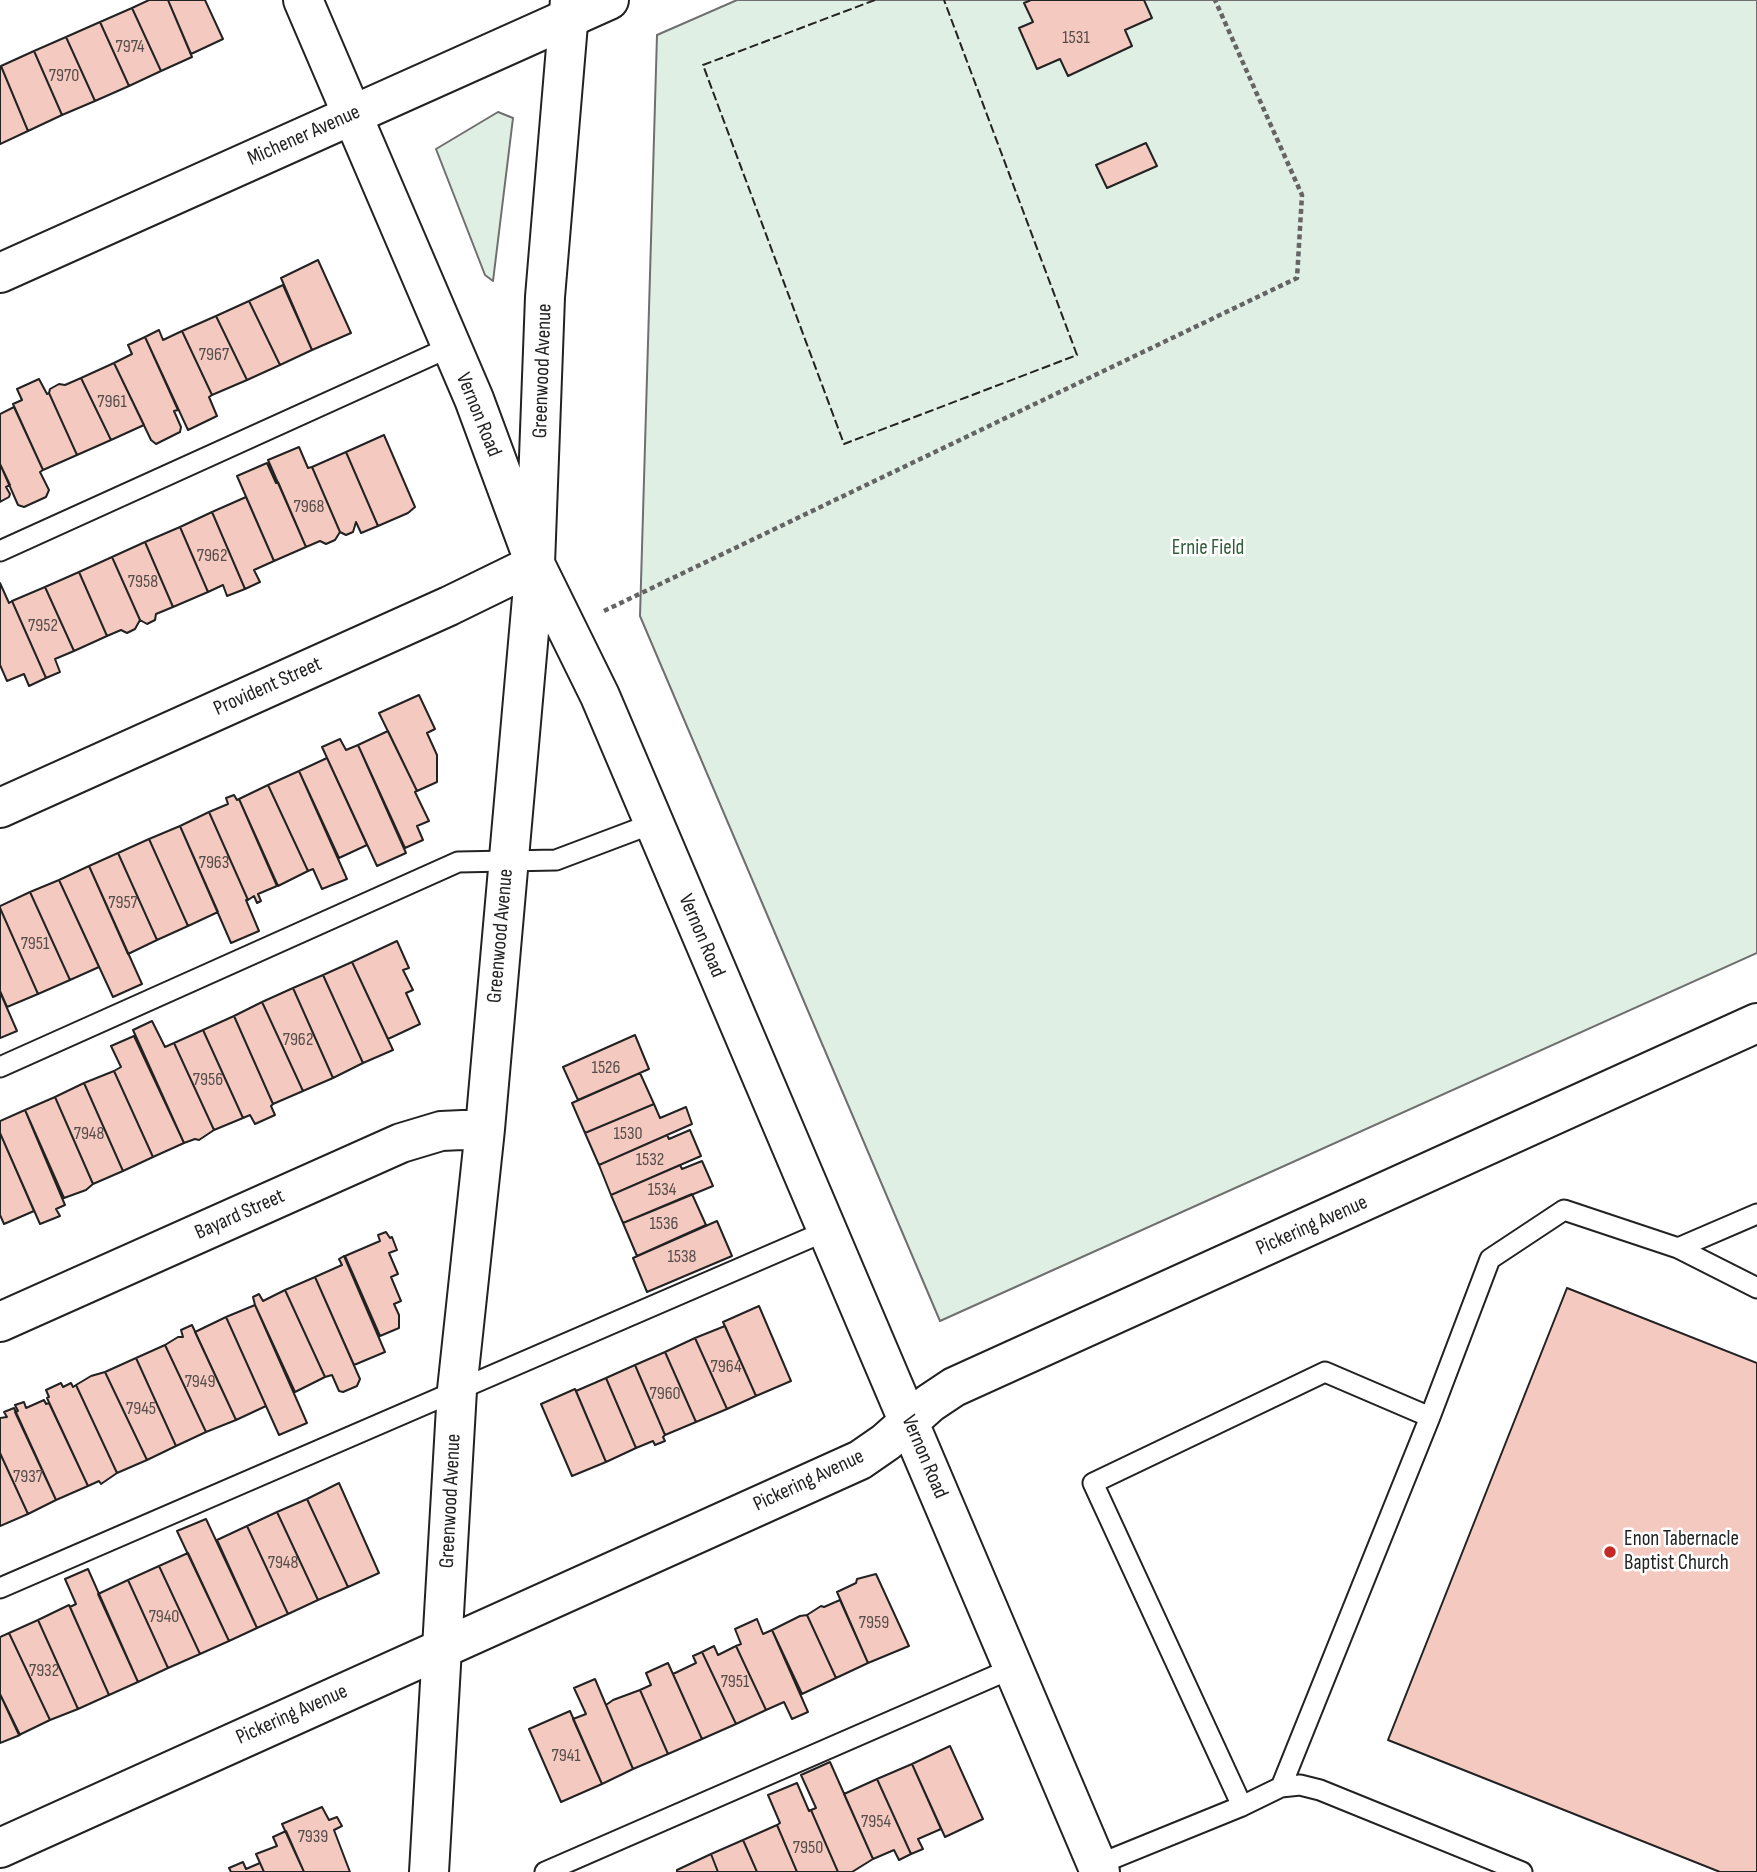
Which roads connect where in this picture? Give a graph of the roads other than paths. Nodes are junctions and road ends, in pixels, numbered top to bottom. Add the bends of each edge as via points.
1 (303, 0) edge
2 (609, 0) edge
3 (569, 10) edge
4 (352, 115) junction
5 (0, 273) edge
6 (450, 347) junction
7 (0, 551) edge
8 (535, 564) junction
9 (0, 808) edge
10 (654, 823) junction
11 (507, 862) junction
12 (1757, 1023) edge
13 (0, 1068) edge
14 (485, 1129) junction
15 (1757, 1214) edge
16 (826, 1231) junction
17 (1678, 1248) junction
18 (1757, 1288) edge
19 (0, 1322) edge
20 (457, 1391) junction
21 (1430, 1417) junction
22 (909, 1422) junction
23 (0, 1588) edge
24 (444, 1646) junction
25 (1013, 1668) junction
26 (1282, 1787) junction
27 (1242, 1806) junction
28 (0, 1848) edge
29 (1098, 1868) edge
30 (429, 1872) edge
31 (545, 1872) edge
32 (1522, 1872) edge

1 - 4 street, Vernon Road
2 - 3 street, Michener Avenue
3 - 4 street, Michener Avenue
3 - 8 street, Greenwood Avenue via 545,297
4 - 5 street, Michener Avenue
4 - 6 street, Vernon Road
6 - 7 lane
6 - 8 street, Vernon Road
8 - 9 street, Provident Street
8 - 10 street, Vernon Road via 600,696
8 - 11 street, Greenwood Avenue
10 - 11 lane via 556,860
10 - 16 street, Vernon Road
11 - 13 lane via 458,862
11 - 14 street, Greenwood Avenue
12 - 22 street, Pickering Avenue via 954,1387
14 - 19 street, Bayard Street via 441,1131 401,1143
14 - 20 street, Greenwood Avenue
15 - 17 lane
16 - 20 lane
16 - 22 street, Vernon Road
17 - 18 lane
17 - 21 lane via 1564,1210 1490,1259
20 - 23 lane
20 - 24 street, Greenwood Avenue
21 - 26 lane
21 - 27 lane via 1325,1372 1093,1483
22 - 24 street, Pickering Avenue via 860,1460
22 - 25 street, Vernon Road
24 - 28 street, Pickering Avenue
24 - 30 street, Greenwood Avenue
25 - 29 street, Vernon Road
25 - 31 lane
26 - 27 lane
26 - 32 lane via 1320,1790
27 - 29 lane

